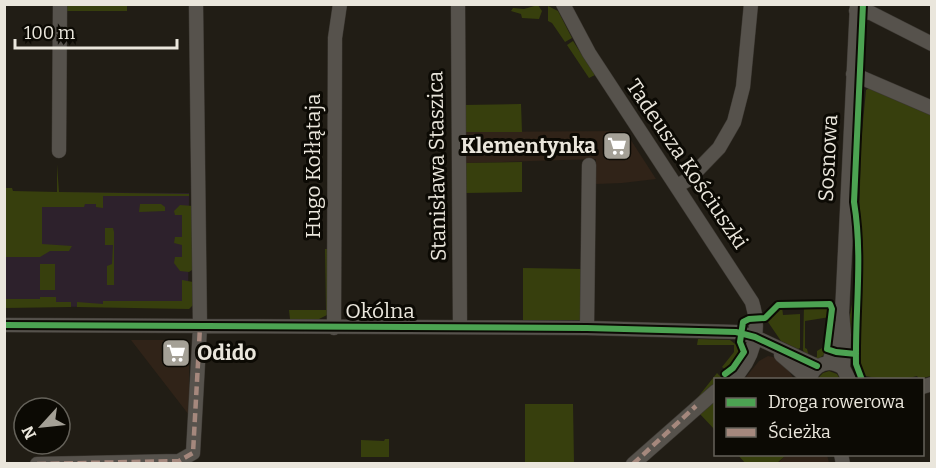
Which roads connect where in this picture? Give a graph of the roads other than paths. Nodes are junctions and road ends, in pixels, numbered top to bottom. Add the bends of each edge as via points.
1 (60, 4) edge
2 (196, 4) edge
3 (340, 4) edge
4 (458, 4) edge
5 (563, 4) edge
6 (751, 4) edge
7 (857, 8) edge
8 (932, 44) edge
9 (853, 74) junction
10 (932, 108) edge
11 (58, 151) dead end
12 (589, 165) dead end
13 (677, 186) junction
14 (842, 313) junction
15 (4, 325) edge
16 (200, 327) junction
17 (460, 327) junction
18 (334, 328) junction
19 (587, 328) junction
20 (755, 337) junction
21 (768, 344) junction
22 (823, 364) junction
23 (849, 376) edge
24 (734, 378) edge
25 (808, 378) edge
26 (810, 378) edge
27 (714, 393) edge
28 (37, 464) edge
29 (633, 464) edge

1 - 11 street
2 - 16 street
3 - 18 street, Hugo Kołłątaja via 335,38
4 - 17 street, Stanisława Staszica
5 - 13 street, Tadeusza Kościuszki via 589,53
6 - 13 street via 743,87 734,122 719,148
7 - 8 street
7 - 9 street, Sosnowa
9 - 10 street
9 - 14 street, Sosnowa
12 - 19 street
13 - 20 street, Tadeusza Kościuszki via 748,294 754,309
14 - 22 street, Sosnowa
14 - 23 street, Sosnowa
15 - 16 street, Okólna
16 - 18 street, Okólna
16 - 28 street via 193,453 179,461
17 - 18 street, Okólna
17 - 19 street, Okólna
19 - 20 street, Okólna via 736,332
20 - 21 street
20 - 24 street via 747,362
21 - 22 street
21 - 25 street
22 - 23 street
22 - 26 street
27 - 29 street

